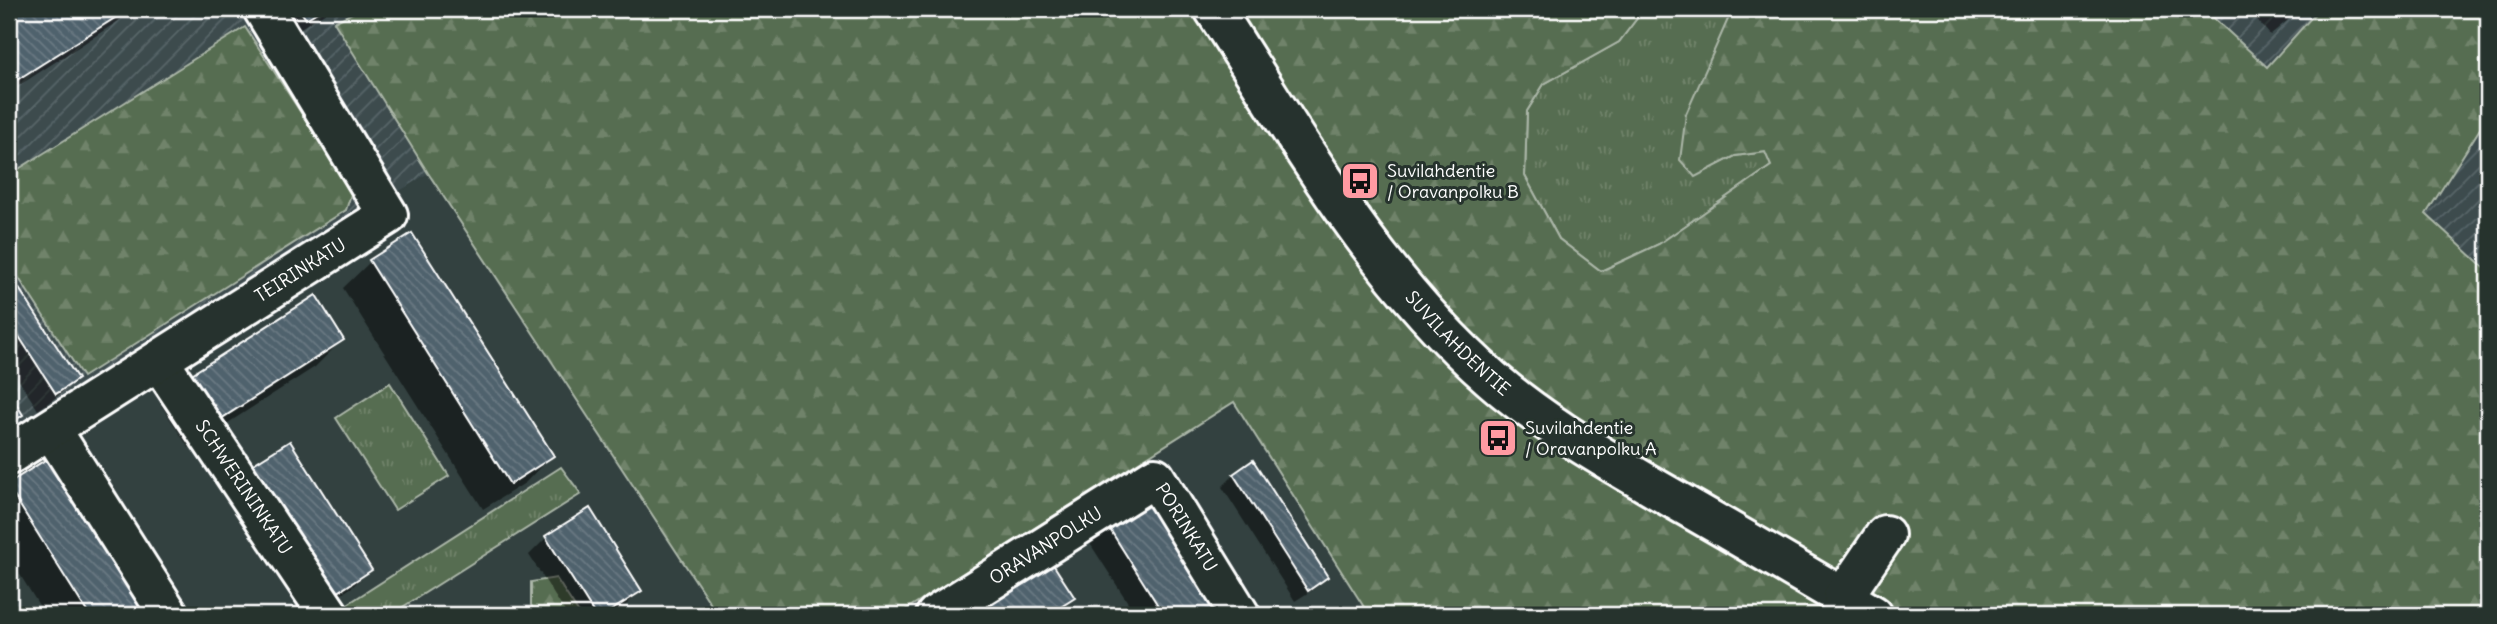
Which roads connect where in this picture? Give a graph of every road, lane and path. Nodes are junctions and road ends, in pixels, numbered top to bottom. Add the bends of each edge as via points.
1 (263, 9) edge
2 (1214, 9) edge
3 (159, 361) junction
4 (51, 429) junction
5 (9, 455) edge
6 (1155, 477) joint
7 (1885, 534) dead end
8 (1858, 606) edge
9 (169, 615) edge
10 (329, 615) edge
11 (936, 615) edge
12 (1240, 615) edge

1 - 3 street, TEIRINKATU via 388,215
2 - 8 street, SUVILAHDENTIE via 1338,204 1406,293 1457,347 1528,409 1594,452
3 - 4 street, TEIRINKATU
3 - 10 street, SCHWERININKATU
4 - 5 street, TEIRINKATU
4 - 9 street
6 - 11 street, ORAVANPOLKU
6 - 12 street, PORINKATU
7 - 8 street

